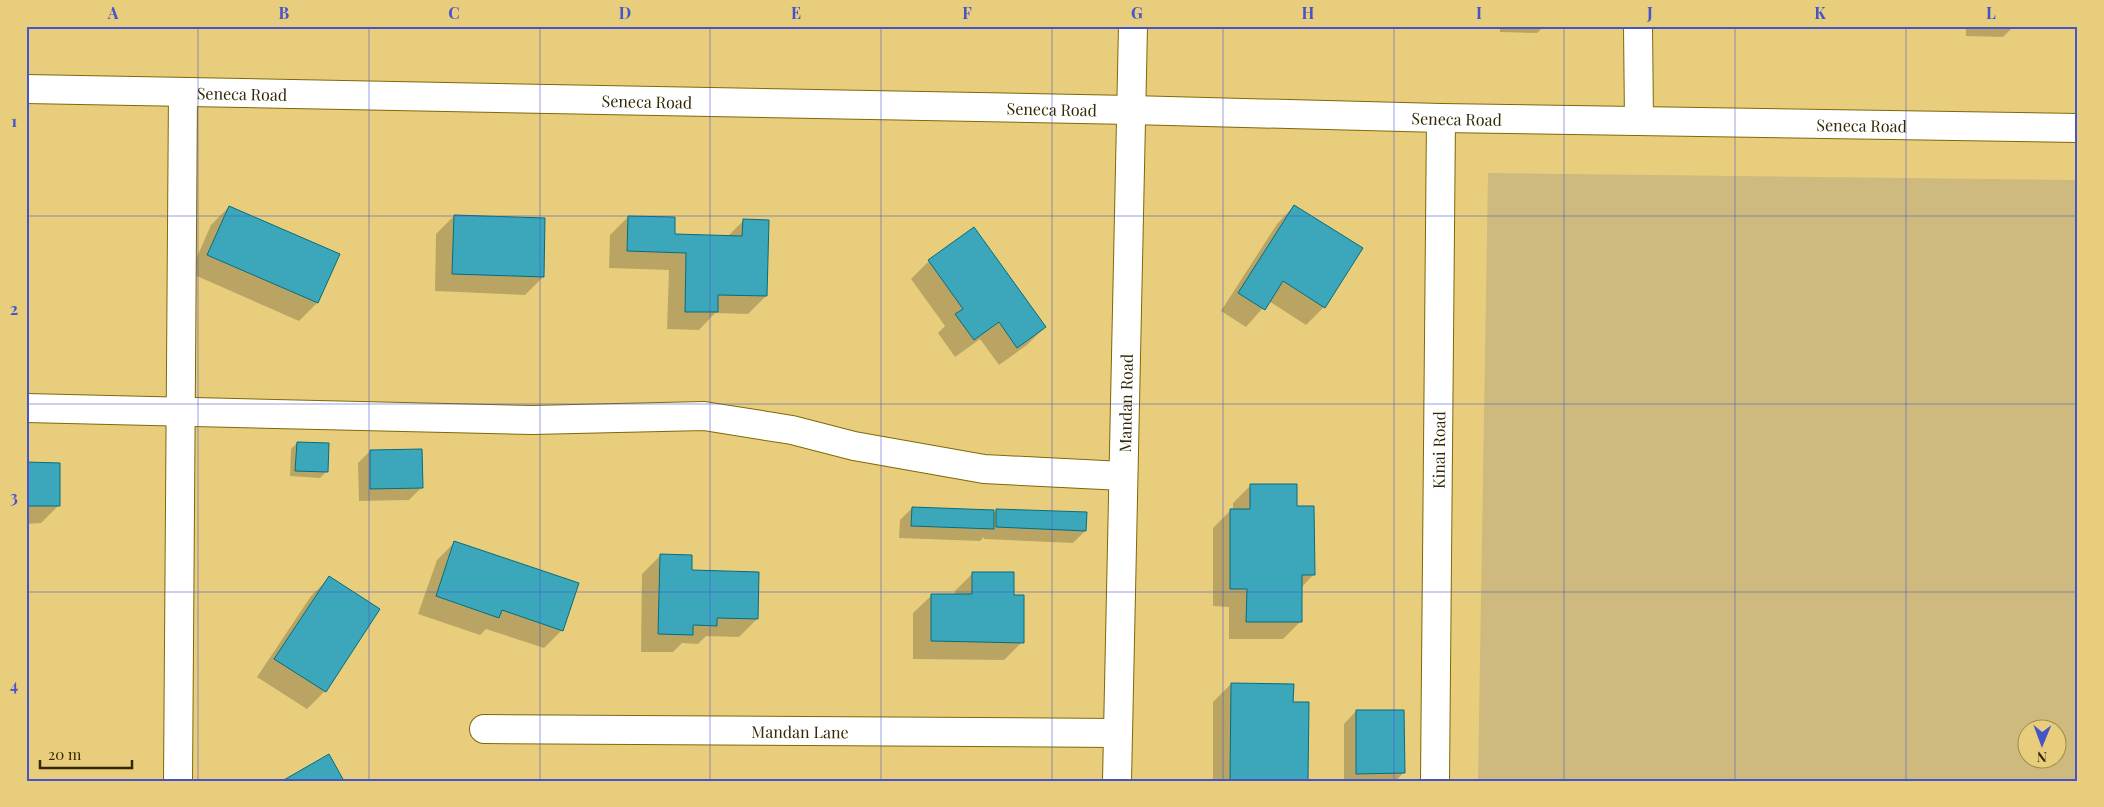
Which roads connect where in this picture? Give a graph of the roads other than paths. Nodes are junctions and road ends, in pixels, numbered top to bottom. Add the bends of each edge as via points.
1 (1133, 26) edge
2 (1638, 26) edge
3 (26, 89) edge
4 (183, 92) junction
5 (1131, 110) junction
6 (1441, 118) junction
7 (1639, 121) junction
8 (2078, 128) edge
9 (26, 408) edge
10 (180, 411) junction
11 (1123, 476) junction
12 (484, 729) dead end
13 (1117, 733) junction
14 (178, 781) edge
15 (1117, 781) edge
16 (1435, 781) edge

1 - 5 street, Mandan Road
2 - 7 street
3 - 4 street, Seneca Road
4 - 5 street, Seneca Road
4 - 10 street
5 - 6 street, Seneca Road
5 - 11 street, Mandan Road
6 - 7 street, Seneca Road
6 - 16 street, Kinai Road
7 - 8 street, Seneca Road
9 - 10 street
10 - 11 street via 532,420 704,416 792,430 854,446 984,469
10 - 14 street
11 - 13 street, Mandan Road
12 - 13 street, Mandan Lane
13 - 15 street, Mandan Road

